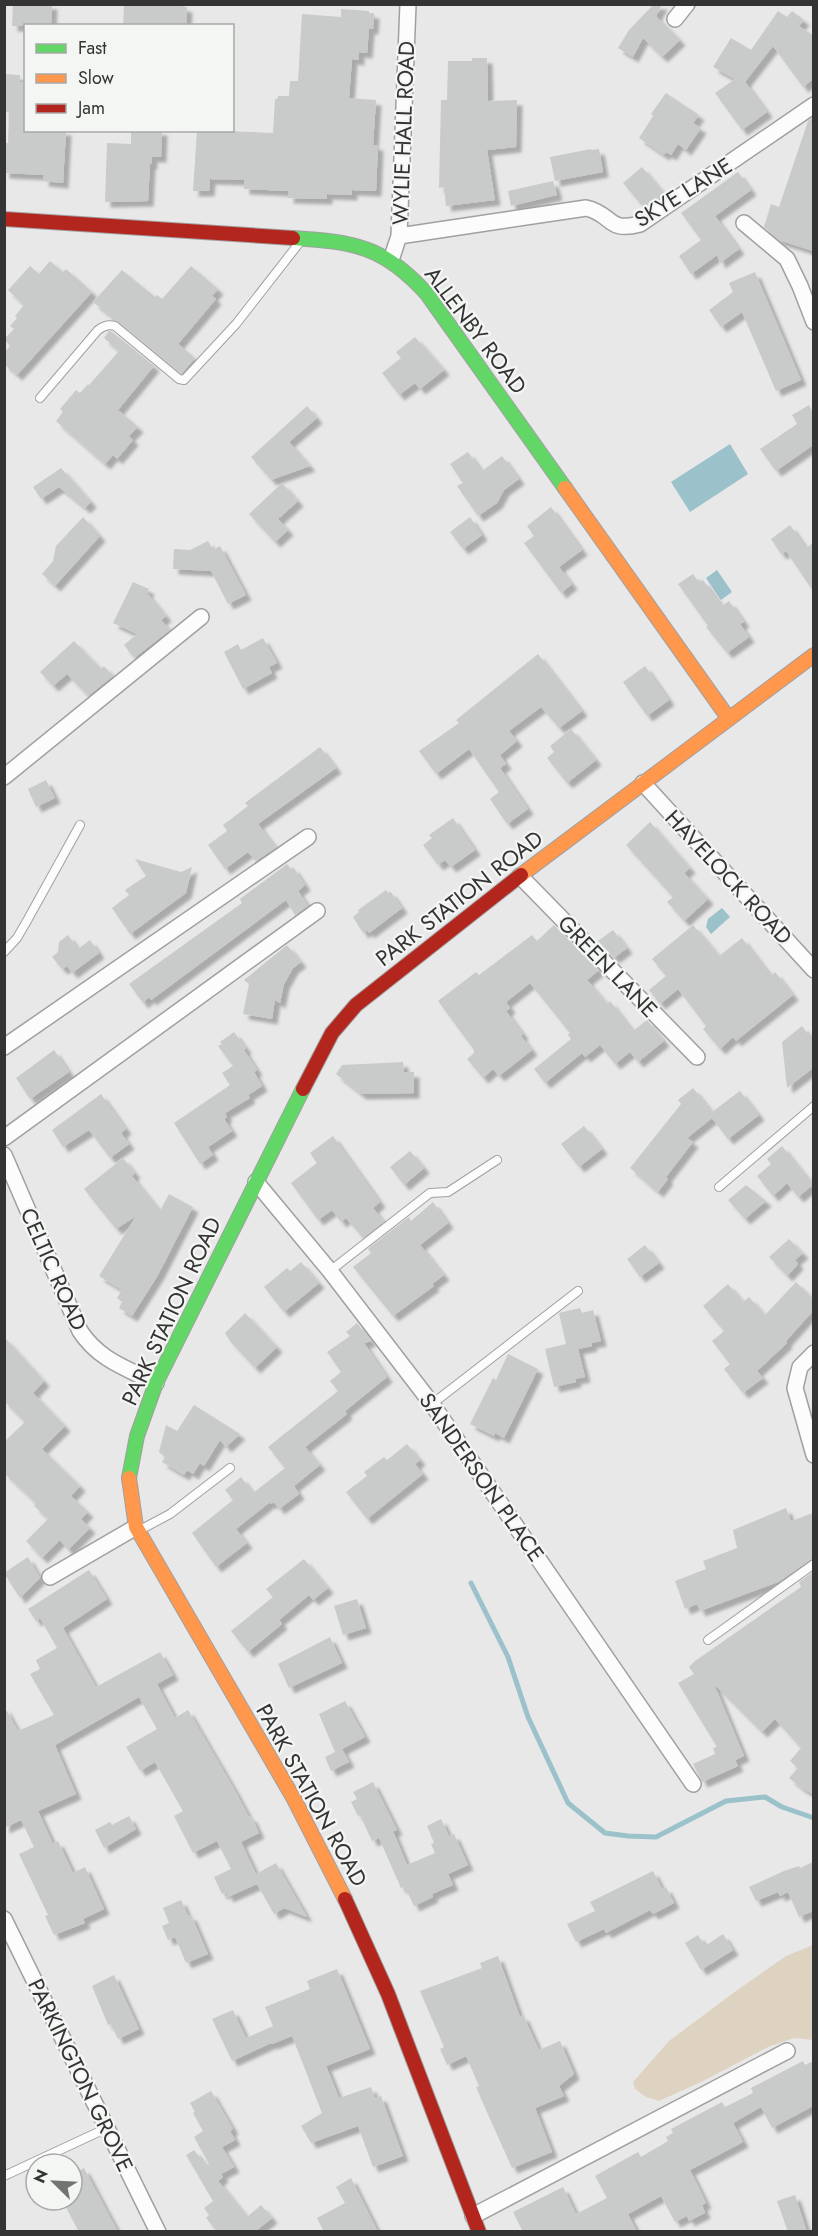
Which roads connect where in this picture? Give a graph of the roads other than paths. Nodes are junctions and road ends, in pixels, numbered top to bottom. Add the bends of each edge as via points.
1 (408, 4) edge
2 (687, 4) edge
3 (675, 19) dead end
4 (813, 105) edge
5 (4, 219) edge
6 (744, 222) dead end
7 (399, 236) junction
8 (303, 239) junction
9 (391, 260) junction
10 (813, 322) edge
11 (40, 398) dead end
12 (201, 617) dead end
13 (813, 655) edge
14 (729, 719) junction
15 (4, 777) edge
16 (643, 783) junction
17 (80, 825) dead end
18 (308, 837) dead end
19 (520, 876) junction
20 (317, 911) dead end
21 (4, 952) edge
22 (813, 970) edge
23 (4, 1047) edge
24 (697, 1057) dead end
25 (813, 1106) edge
26 (4, 1137) edge
27 (4, 1155) edge
28 (497, 1160) dead end
29 (256, 1182) junction
30 (719, 1187) dead end
31 (330, 1271) junction
32 (578, 1291) dead end
33 (813, 1353) edge
34 (156, 1383) junction
35 (432, 1404) junction
36 (813, 1455) edge
37 (230, 1468) dead end
38 (137, 1529) junction
39 (813, 1564) edge
40 (50, 1577) dead end
41 (708, 1640) dead end
42 (693, 1784) dead end
43 (7, 1928) edge
44 (787, 2051) dead end
45 (107, 2128) junction
46 (4, 2176) edge
47 (473, 2216) junction
48 (158, 2232) edge
49 (479, 2232) edge

1 - 7 street, WYLIE HALL ROAD
2 - 3 street
4 - 7 street, SKYE LANE via 640,224 620,227 586,208
5 - 8 street, ALLENBY ROAD
6 - 10 street via 787,259
7 - 9 street, WYLIE HALL ROAD
8 - 9 street, ALLENBY ROAD via 358,245
8 - 11 lane via 236,324 184,380 110,325 98,330
9 - 14 street, ALLENBY ROAD via 427,294
12 - 15 street
13 - 14 street, PARK STATION ROAD
14 - 16 street, PARK STATION ROAD
16 - 19 street, PARK STATION ROAD
16 - 22 street, HAVELOCK ROAD
17 - 21 lane via 17,938
18 - 23 street
19 - 24 street, GREEN LANE
19 - 29 street, PARK STATION ROAD via 343,1019 320,1055
20 - 26 street
25 - 30 lane
27 - 34 street, CELTIC ROAD via 88,1343 105,1358
28 - 31 lane via 448,1192 430,1193
29 - 31 street, SANDERSON PLACE
29 - 34 street, PARK STATION ROAD
31 - 35 street, SANDERSON PLACE
32 - 35 lane
33 - 36 street via 800,1367 795,1388
34 - 38 street, PARK STATION ROAD via 129,1472
35 - 42 street, SANDERSON PLACE
37 - 38 lane via 170,1514
38 - 40 street
38 - 47 street, PARK STATION ROAD via 294,1799 357,1922
39 - 41 lane
43 - 45 street, PARKINGTON GROVE
44 - 47 street
45 - 46 lane
45 - 48 street, PARKINGTON GROVE
47 - 49 street, PARK STATION ROAD

